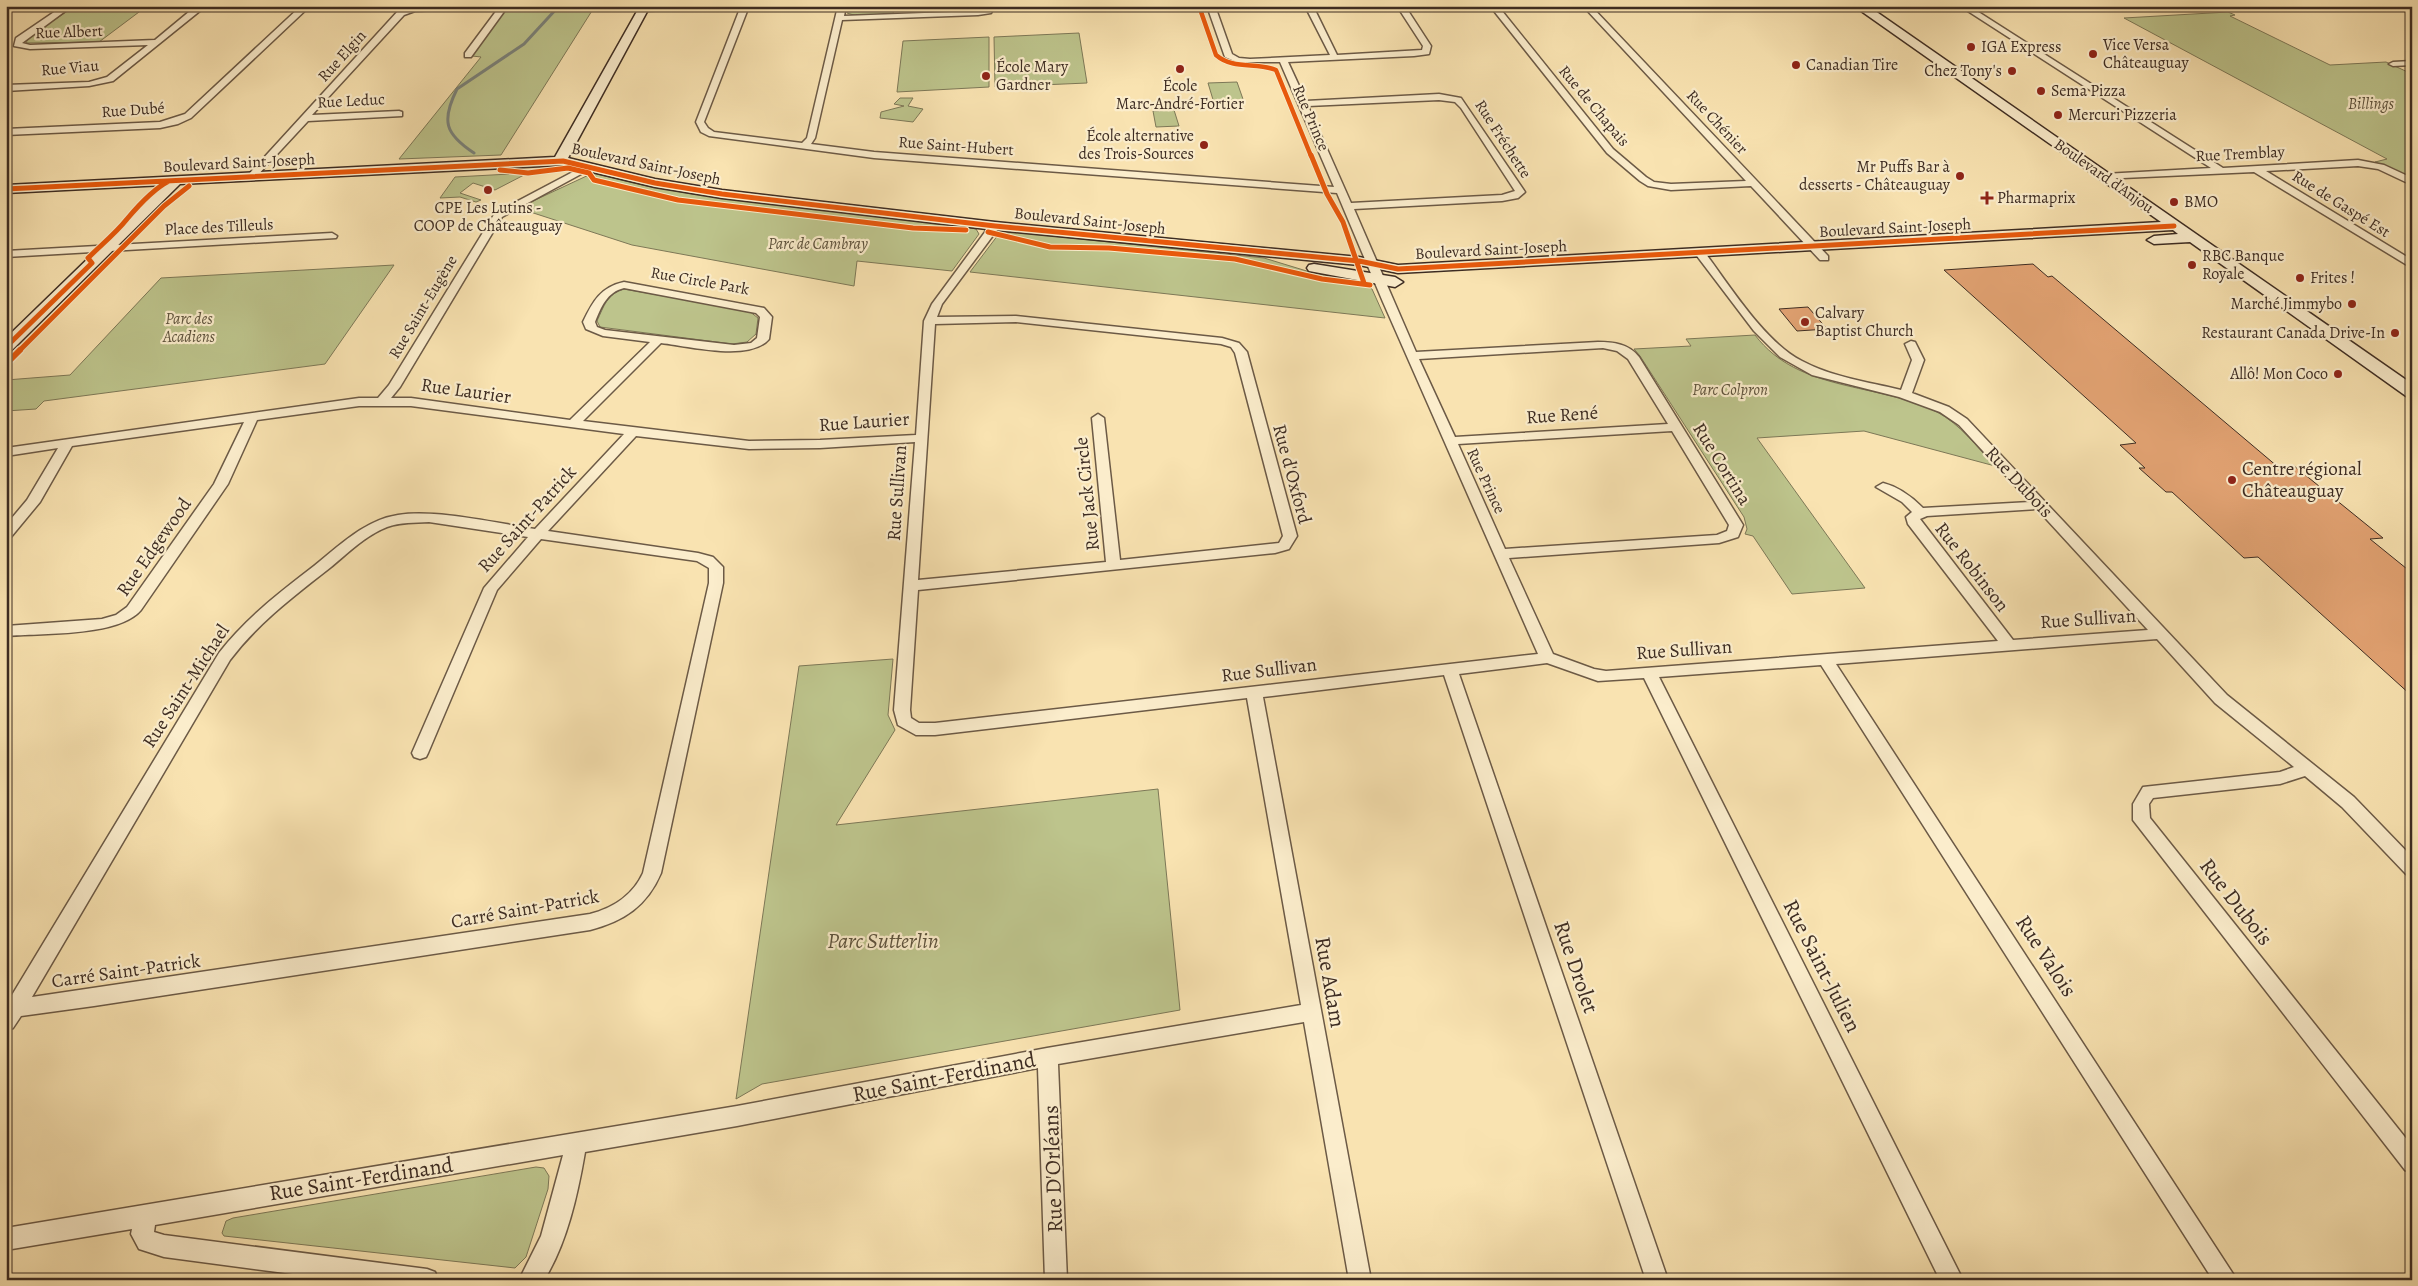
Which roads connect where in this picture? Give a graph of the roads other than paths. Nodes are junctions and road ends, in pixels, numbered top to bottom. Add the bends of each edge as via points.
1 (68, 6) edge
2 (253, 6) edge
3 (306, 6) edge
4 (485, 6) edge
5 (504, 6) edge
6 (719, 6) edge
7 (745, 6) edge
8 (842, 6) edge
9 (991, 6) edge
10 (1211, 6) edge
11 (1309, 6) edge
12 (1401, 6) edge
13 (1494, 6) edge
14 (1587, 6) edge
15 (1964, 6) edge
16 (200, 7) edge
17 (644, 8) edge
18 (1866, 8) edge
19 (839, 18) junction
20 (157, 42) junction
21 (468, 55) dead end
22 (1335, 58) junction
23 (1283, 60) junction
24 (2412, 63) edge
25 (2393, 64) dead end
26 (6, 88) edge
27 (1302, 104) junction
28 (399, 114) dead end
29 (305, 118) junction
30 (6, 132) edge
31 (804, 146) junction
32 (560, 161) junction
33 (589, 167) junction
34 (2255, 168) junction
35 (2220, 170) junction
36 (252, 176) junction
37 (2104, 177) junction
38 (178, 180) junction
39 (2412, 182) edge
40 (1754, 183) junction
41 (6, 189) edge
42 (1341, 190) junction
43 (1348, 206) junction
44 (995, 226) junction
45 (2174, 226) junction
46 (2058, 232) junction
47 (332, 236) dead end
48 (2192, 238) junction
49 (1892, 241) junction
50 (2072, 244) junction
51 (1813, 246) junction
52 (108, 248) junction
53 (1249, 251) junction
54 (1905, 253) junction
55 (6, 254) edge
56 (1704, 258) junction
57 (1824, 258) junction
58 (1374, 265) junction
59 (2412, 265) edge
60 (1379, 280) junction
61 (930, 321) junction
62 (658, 340) junction
63 (1911, 344) dead end
64 (6, 347) edge
65 (1412, 356) junction
66 (2412, 392) edge
67 (1905, 395) junction
68 (382, 401) junction
69 (252, 418) junction
70 (1098, 418) dead end
71 (574, 424) junction
72 (1676, 427) junction
73 (633, 432) junction
74 (922, 438) junction
75 (1450, 441) junction
76 (67, 444) junction
77 (6, 452) edge
78 (1884, 487) dead end
79 (2041, 505) junction
80 (1920, 513) junction
81 (6, 534) edge
82 (538, 534) junction
83 (1501, 554) junction
84 (1113, 565) junction
85 (910, 586) junction
86 (6, 631) edge
87 (2160, 634) junction
88 (2009, 645) junction
89 (1547, 658) junction
90 (1825, 659) junction
91 (1450, 669) junction
92 (1649, 673) junction
93 (1254, 692) junction
94 (420, 753) dead end
95 (2308, 769) junction
96 (2412, 869) edge
97 (1312, 1012) junction
98 (10, 1015) edge
99 (1047, 1058) junction
100 (576, 1144) junction
101 (2412, 1163) edge
102 (147, 1215) junction
103 (6, 1240) edge
104 (427, 1280) edge
105 (530, 1280) edge
106 (1056, 1280) edge
107 (1360, 1280) edge
108 (1657, 1280) edge
109 (1952, 1280) edge
110 (2226, 1280) edge

1 - 20 street, Rue Albert via 17,44 30,47
2 - 16 street
3 - 30 street, Rue Dubé via 180,120 160,125
4 - 29 street, Rue Elgin via 414,9 401,13
5 - 21 street
6 - 17 street
7 - 31 street, Rue Saint-Hubert via 701,125 708,133 718,136
8 - 19 street
9 - 19 street via 988,11 978,13
10 - 23 street via 1229,56 1246,61
11 - 22 street
12 - 22 street via 1427,46 1426,52
13 - 40 street, Rue de Chapais via 1610,151 1642,179 1667,187
14 - 40 street, Rue Chénier
15 - 35 street
16 - 20 street, Rue Viau
17 - 32 street
18 - 37 street, Boulevard d'Anjou
19 - 31 street via 811,136
20 - 26 street, Rue Viau via 104,81
22 - 23 street
23 - 27 street, Rue Prince
24 - 25 street
27 - 42 street, Rue Prince
27 - 43 street, Rue Fréchette via 1439,97 1458,100 1520,192 1502,198
28 - 29 street, Rue Leduc
29 - 36 street, Rue Elgin
31 - 42 street, Rue Saint-Hubert via 874,155
32 - 33 street, Boulevard Saint-Joseph
32 - 36 street, Boulevard Saint-Joseph
33 - 44 street, Boulevard Saint-Joseph via 695,190
33 - 68 street, Rue Saint-Eugène via 498,214 394,387
34 - 35 street, Rue Tremblay
34 - 39 street, Rue Tremblay via 2358,163 2377,165
34 - 59 street, Rue de Gaspé Est
35 - 37 street, Rue Tremblay
36 - 38 street, Boulevard Saint-Joseph
37 - 45 street, Boulevard d'Anjou
38 - 41 street, Boulevard Saint-Joseph
38 - 52 street
40 - 51 street, Rue Chénier
42 - 43 street, Rue Prince
43 - 58 street, Rue Prince
44 - 53 street, Boulevard Saint-Joseph
44 - 61 street, Rue Sullivan via 937,304
45 - 46 street, Boulevard Saint-Joseph
45 - 48 street, Boulevard d'Anjou
46 - 49 street, Boulevard Saint-Joseph
46 - 50 street
47 - 52 street, Place des Tilleuls
48 - 50 street, Boulevard Saint-Joseph
48 - 66 street, Boulevard d'Anjou
49 - 51 street, Boulevard Saint-Joseph
49 - 54 street
50 - 54 street, Boulevard Saint-Joseph
51 - 56 street, Boulevard Saint-Joseph
51 - 57 street, Rue Chénier
52 - 55 street, Place des Tilleuls
52 - 64 street
53 - 58 street, Boulevard Saint-Joseph
53 - 60 street, Boulevard Saint-Joseph via 1318,269
54 - 57 street, Boulevard Saint-Joseph
56 - 57 street, Boulevard Saint-Joseph
56 - 58 street, Boulevard Saint-Joseph via 1398,269
56 - 60 street, Boulevard Saint-Joseph via 1411,281
56 - 67 street, Rue Dubois via 1770,341 1789,359 1826,374
58 - 60 street, Rue Prince
60 - 65 street, Rue Prince
61 - 74 street, Rue Sullivan
61 - 84 street, Rue d'Oxford via 1016,318 1222,341 1239,349 1289,540 1275,549
62 - 62 street, Rue Circle Park via 603,333 590,327 589,322 601,296 612,283 750,307 760,310 766,317 763,339 748,347
62 - 71 street
63 - 67 street via 1918,360
65 - 72 street, Rue Cortina via 1598,345 1620,348 1633,356
65 - 75 street, Rue Prince
67 - 79 street, Rue Dubois via 1936,406 1961,420
68 - 69 street, Rue Laurier
68 - 71 street, Rue Laurier
69 - 76 street, Rue Laurier
69 - 86 street, Rue Edgewood via 221,484 127,616 102,624
70 - 84 street, Rue Jack Circle
71 - 73 street, Rue Laurier
72 - 75 street, Rue René
72 - 83 street, Rue Cortina via 1735,519 1732,534 1718,539
73 - 74 street, Rue Laurier via 761,446
73 - 82 street, Rue Saint-Patrick
74 - 85 street, Rue Sullivan
75 - 83 street, Rue Prince
76 - 77 street, Rue Laurier
76 - 81 street via 33,502
78 - 80 street, Rue Robinson via 1907,499
79 - 80 street, Rue Robinson
79 - 87 street, Rue Dubois
80 - 88 street, Rue Robinson via 1913,517 1914,524
82 - 94 street, Rue Saint-Patrick via 487,596
82 - 98 street, Rue Saint-Michael via 429,518 390,522 362,534 255,621 224,657
82 - 98 street, Carré Saint-Patrick via 703,558 712,563 717,572 652,873 632,903 611,916 590,922 94,998
83 - 89 street, Rue Prince
84 - 85 street, Rue d'Oxford
85 - 93 street, Rue Sullivan via 902,716 911,727 935,729
87 - 88 street, Rue Sullivan
87 - 95 street, Rue Dubois via 2229,707
88 - 90 street, Rue Sullivan
89 - 91 street, Rue Sullivan
89 - 92 street, Rue Sullivan via 1564,661 1600,676
90 - 92 street, Rue Sullivan
90 - 110 street, Rue Valois
91 - 93 street, Rue Sullivan
91 - 108 street, Rue Drolet
92 - 109 street, Rue Saint-Julien
93 - 97 street, Rue Adam
95 - 96 street, Rue Dubois via 2348,802
95 - 101 street, Rue Dubois via 2270,779 2149,792 2140,807 2142,820
97 - 99 street, Rue Saint-Ferdinand
97 - 107 street, Rue Adam
99 - 100 street, Rue Saint-Ferdinand
99 - 106 street, Rue D'Orléans
100 - 102 street, Rue Saint-Ferdinand
100 - 105 street via 570,1175 543,1262
102 - 103 street, Rue Saint-Ferdinand
102 - 104 street via 142,1234 147,1241 164,1246

